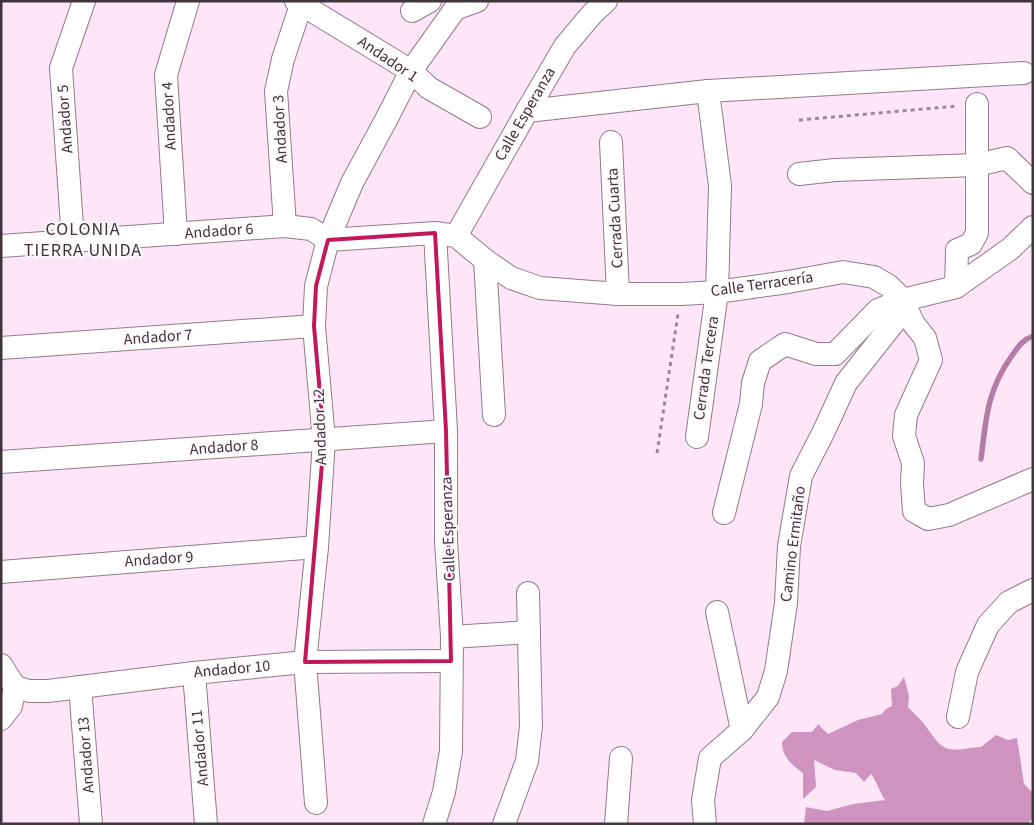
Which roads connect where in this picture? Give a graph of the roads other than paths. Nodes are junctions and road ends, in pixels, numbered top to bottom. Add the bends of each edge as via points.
1 (84, 1) edge
2 (188, 1) edge
3 (477, 1) edge
4 (606, 1) edge
5 (299, 3) edge
6 (411, 71) junction
7 (1024, 73) dead end
8 (708, 91) junction
9 (977, 104) road end
10 (527, 110) junction
11 (480, 117) dead end
12 (611, 142) dead end
13 (977, 165) junction
14 (799, 174) dead end
15 (1033, 183) edge
16 (285, 226) junction
17 (1033, 227) edge
18 (176, 234) junction
19 (445, 234) junction
20 (328, 240) junction
21 (73, 241) junction
22 (1, 246) edge
23 (484, 260) junction
24 (956, 287) junction
25 (717, 292) junction
26 (618, 294) junction
27 (903, 300) junction
28 (314, 326) junction
29 (1, 348) edge
30 (494, 415) dead end
31 (446, 431) junction
32 (697, 437) dead end
33 (324, 440) junction
34 (1, 462) edge
35 (1033, 479) edge
36 (724, 513) dead end
37 (317, 547) junction
38 (1, 572) edge
39 (1033, 590) edge
40 (528, 593) dead end
41 (717, 612) dead end
42 (529, 632) junction
43 (452, 637) junction
44 (451, 661) junction
45 (305, 662) junction
46 (1, 666) edge
47 (194, 673) junction
48 (15, 687) junction
49 (80, 687) junction
50 (958, 717) dead end
51 (1, 719) edge
52 (742, 730) junction
53 (621, 758) dead end
54 (316, 804) dead end
55 (91, 824) edge
56 (206, 824) edge
57 (434, 824) edge
58 (504, 824) edge
59 (616, 824) edge
60 (705, 824) edge

1 - 21 street, Andador 5 via 61,68
2 - 18 street, Andador 4 via 166,75
3 - 6 street via 455,9
4 - 10 street, Calle Esperanza via 565,46
5 - 6 street, Andador 1
5 - 16 street, Andador 3 via 276,91
6 - 11 street, Andador 1 via 429,88
6 - 20 street, Andador 12 via 352,183
7 - 8 street
8 - 10 street
8 - 25 street, Cerrada Tercera via 720,186
9 - 13 street
10 - 19 street, Calle Esperanza
12 - 26 street, Cerrada Cuarta
13 - 14 street
13 - 15 street via 1006,158
13 - 24 street via 977,233 972,244 957,250
16 - 18 street, Andador 6
16 - 20 street, Andador 6 via 311,230
17 - 24 street via 1010,249
18 - 21 street, Andador 6
19 - 20 street, Andador 6
19 - 23 street, Calle Terracería
19 - 31 street, Calle Esperanza
20 - 28 street, Andador 12 via 316,286
21 - 22 street, Andador 6
23 - 26 street, Calle Terracería via 511,278 540,288
23 - 30 street
24 - 27 street
25 - 26 street, Calle Terracería
25 - 27 street, Calle Terracería via 843,272 874,277
25 - 32 street, Cerrada Tercera
27 - 35 street via 913,323 925,338 931,360 906,415 904,436 913,462 914,511 928,519 949,515
27 - 36 street via 878,310 834,354 816,354 785,344 760,360
27 - 52 street, Camino Ermitaño via 895,321 846,383 801,476 776,671 768,696
28 - 29 street, Andador 7
28 - 33 street, Andador 12
31 - 33 street, Andador 8
31 - 43 street, Calle Esperanza via 446,541
33 - 34 street, Andador 8
33 - 37 street, Andador 12
37 - 38 street, Andador 9
37 - 45 street, Andador 12
39 - 50 street via 1009,602 988,625 967,672
40 - 42 street
41 - 52 street
42 - 43 street
42 - 58 street via 531,726 527,761
43 - 44 street, Calle Esperanza
44 - 45 street, Andador 10
44 - 57 street, Calle Esperanza via 451,751
45 - 47 street, Andador 10
45 - 54 street, Andador 12
46 - 48 street
47 - 49 street, Andador 10
47 - 56 street, Andador 11
48 - 49 street, Andador 10 via 29,692
48 - 51 street via 10,706
49 - 55 street, Andador 13
52 - 60 street, Camino Ermitaño via 710,758 703,800
53 - 59 street

